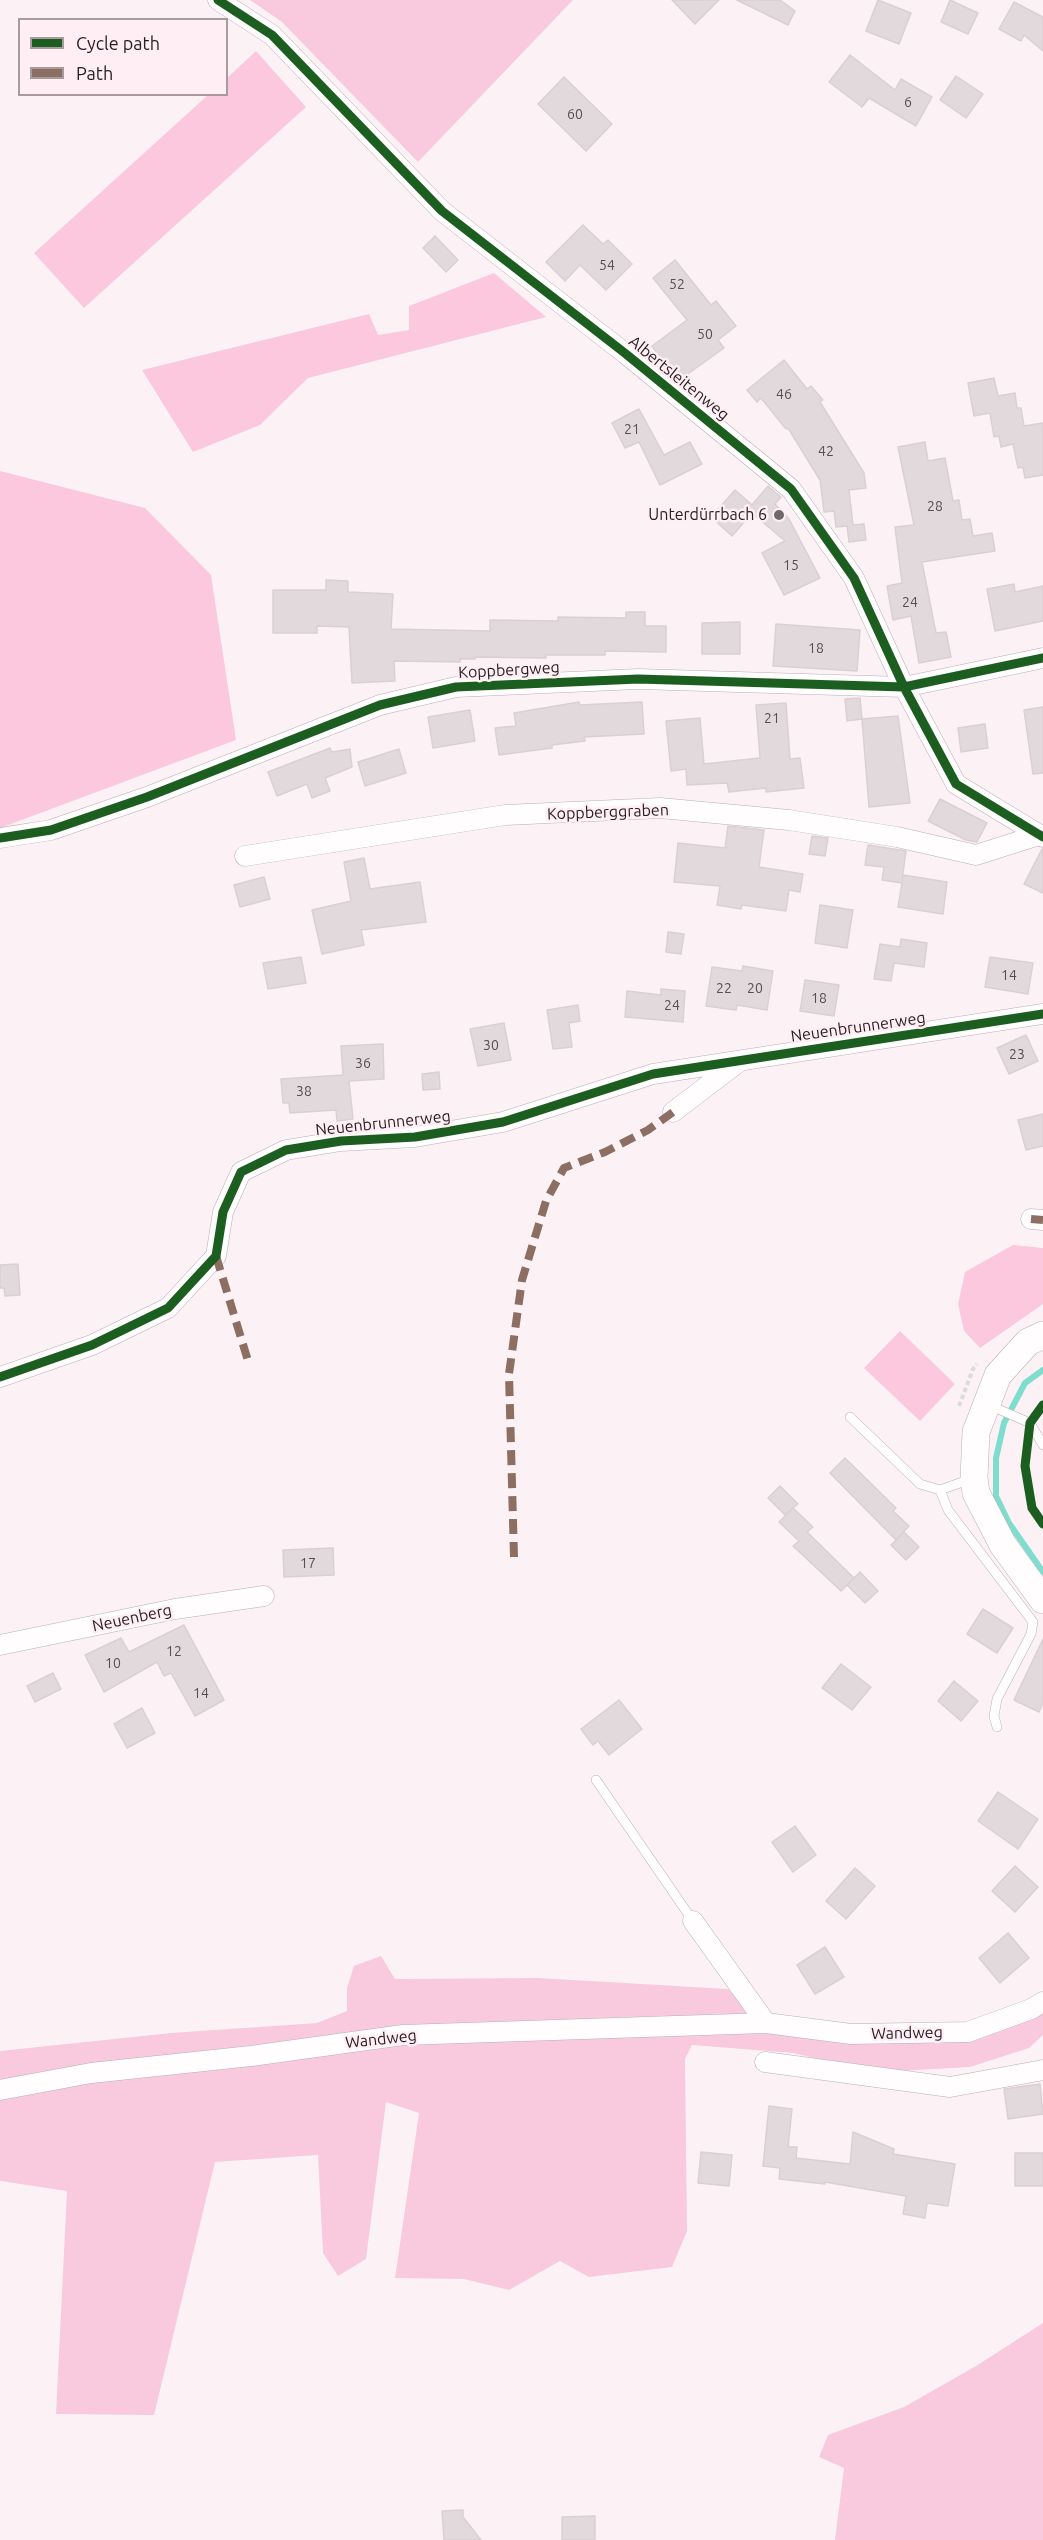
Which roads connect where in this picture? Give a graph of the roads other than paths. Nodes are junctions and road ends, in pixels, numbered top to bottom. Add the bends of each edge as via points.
1 (218, 0) edge
2 (1043, 658) edge
3 (904, 687) junction
4 (1041, 836) edge
5 (0, 838) edge
6 (245, 856) dead end
7 (1043, 1014) edge
8 (741, 1059) junction
9 (674, 1112) dead end
10 (1043, 1335) edge
11 (0, 1377) edge
12 (996, 1408) junction
13 (850, 1417) dead end
14 (1043, 1445) edge
15 (974, 1478) junction
16 (940, 1490) junction
17 (264, 1596) dead end
18 (1043, 1600) edge
19 (0, 1646) edge
20 (997, 1727) dead end
21 (596, 1780) dead end
22 (693, 1921) joint
23 (1043, 2002) edge
24 (766, 2023) junction
25 (765, 2062) dead end
26 (1043, 2070) edge
27 (0, 2090) edge

1 - 3 street, Albertsleitenweg via 272,35 442,211 791,489 854,578
2 - 3 street, Koppbergweg
3 - 4 street, Albertsleitenweg via 956,784
3 - 5 street, Koppbergweg via 638,679 456,687 380,705 147,797 51,830
4 - 6 street, Koppberggraben via 976,855 897,837 789,820 660,808 505,815
7 - 8 street, Neuenbrunnerweg
8 - 9 street
8 - 11 street, Neuenbrunnerweg via 653,1074 503,1122 415,1137 340,1141 286,1150 241,1172 224,1212 216,1256 168,1308 92,1345
10 - 12 street via 1028,1342 998,1375
12 - 14 lane via 1030,1423
12 - 15 street via 976,1432
13 - 16 lane via 920,1484
15 - 16 lane
15 - 18 street via 976,1493 1003,1545
16 - 20 lane via 948,1510 1032,1622 1030,1634 997,1699
17 - 19 street, Neuenberg via 175,1609
21 - 22 lane
22 - 24 street
23 - 24 street, Wandweg via 968,2032 851,2034
24 - 27 street, Wandweg via 403,2035 91,2073
25 - 26 street via 950,2087

